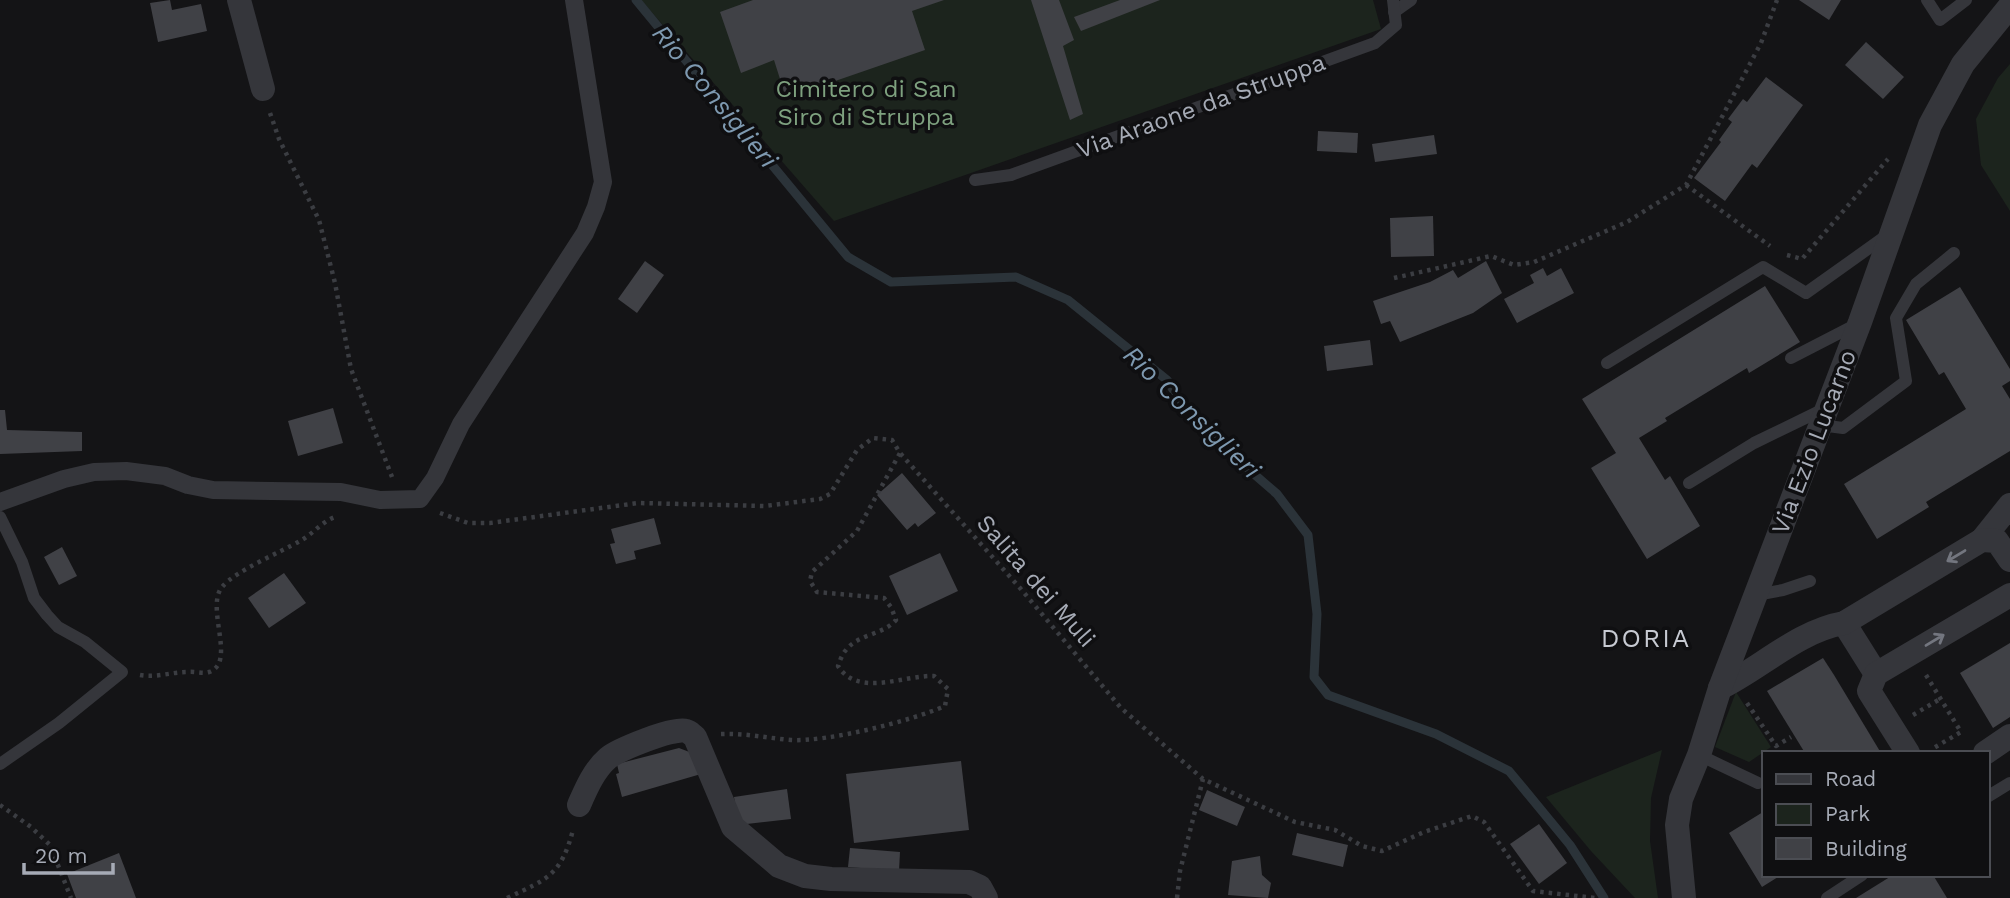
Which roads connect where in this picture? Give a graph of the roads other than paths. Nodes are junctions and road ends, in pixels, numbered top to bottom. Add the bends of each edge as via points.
1 (239, 0) edge
2 (574, 0) edge
3 (1411, 0) edge
4 (1927, 0) edge
5 (1966, 0) edge
6 (1394, 6) edge
7 (2010, 6) edge
8 (263, 89) road end
9 (975, 180) dead end
10 (1892, 232) junction
11 (1954, 253) dead end
12 (1860, 322) junction
13 (1791, 358) dead end
14 (1607, 363) dead end
15 (1824, 416) junction
16 (1689, 483) dead end
17 (0, 502) edge
18 (2010, 505) edge
19 (0, 517) edge
20 (1982, 540) junction
21 (2010, 560) edge
22 (1810, 581) dead end
23 (1756, 595) junction
24 (2010, 595) edge
25 (1844, 623) junction
26 (1876, 674) junction
27 (1720, 688) junction
28 (2010, 736) edge
29 (1916, 746) edge
30 (1988, 751) edge
31 (1699, 755) junction
32 (0, 764) edge
33 (1758, 783) dead end
34 (2010, 783) edge
35 (1989, 796) edge
36 (579, 806) road end
37 (1859, 877) edge
38 (986, 898) edge
39 (1684, 898) edge
40 (1827, 898) edge

1 - 8 street
2 - 17 street via 603,182 596,207 585,233 461,424 420,499 380,500 341,492 213,490 126,471 64,479
3 - 6 lane
4 - 5 lane via 1940,20
6 - 9 lane, Via Araone da Struppa via 1396,24 1375,43 1023,171
7 - 10 street, Via Ezio Lucarno via 1963,64 1930,125
10 - 12 street, Via Ezio Lucarno
10 - 14 lane via 1806,293 1763,267
11 - 15 lane via 1916,284 1896,318 1906,381 1843,428
12 - 13 lane
12 - 15 street, Via Ezio Lucarno
15 - 16 lane via 1754,443
15 - 23 street, Via Ezio Lucarno
18 - 20 street
19 - 32 lane via 34,598 47,615 122,672
20 - 21 street via 1997,541
20 -> 25 street
22 - 23 lane
23 - 27 street, Via Ezio Lucarno
26 -> 24 street
25 - 26 street
25 - 27 street via 1810,634
26 - 29 street via 1869,691
27 - 31 street, Via Ezio Lucarno
28 - 30 street
31 - 33 lane
31 - 39 street, Via Ezio Lucarno via 1681,799 1677,825
34 - 35 lane
36 - 38 street via 608,758 685,730 695,737 733,827 779,866 831,880 969,882 980,887
37 - 40 lane

